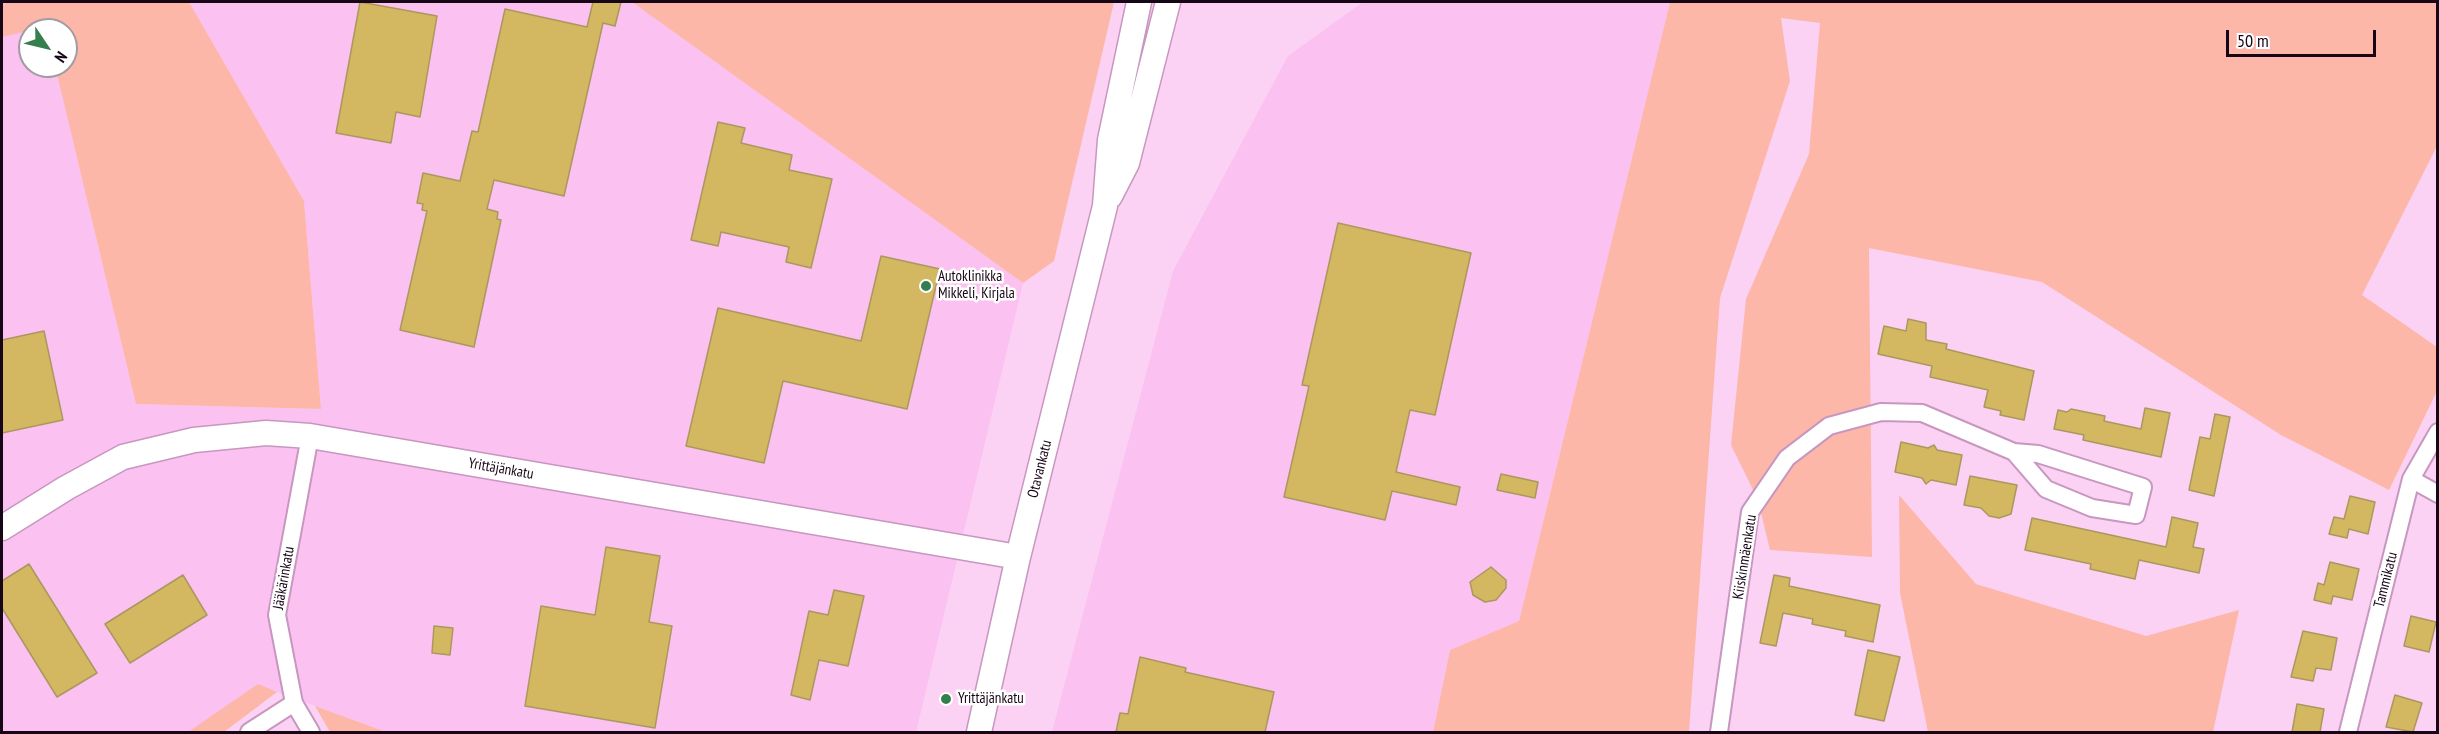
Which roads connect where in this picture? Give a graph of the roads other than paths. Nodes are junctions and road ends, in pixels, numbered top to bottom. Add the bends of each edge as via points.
1 (1139, 2) edge
2 (1168, 2) edge
3 (1105, 207) junction
4 (2438, 432) edge
5 (310, 436) junction
6 (2014, 452) junction
7 (2411, 479) junction
8 (2438, 494) edge
9 (2, 528) edge
10 (1018, 557) junction
11 (294, 703) junction
12 (249, 732) edge
13 (311, 732) edge
14 (979, 732) edge
15 (1719, 732) edge
16 (2349, 732) edge

1 - 3 street, Otavankatu via 1110,140
2 - 3 street, Otavankatu via 1127,163
3 - 10 street, Otavankatu
4 - 7 street, Tammikatu
5 - 9 street, Yrittäjänkatu via 266,433 194,440 123,457
5 - 10 street, Yrittäjänkatu
5 - 11 street, Jääkärinkatu via 277,615
6 - 6 street, Kiiskinmäenkatu via 2038,454 2143,487 2136,515 2092,508 2046,489
6 - 15 street, Kiiskinmäenkatu via 1922,413 1881,412 1829,426 1787,458 1750,512
7 - 8 street
7 - 16 street, Tammikatu
10 - 14 street, Otavankatu
11 - 12 street
11 - 13 street, Jääkärinkatu

